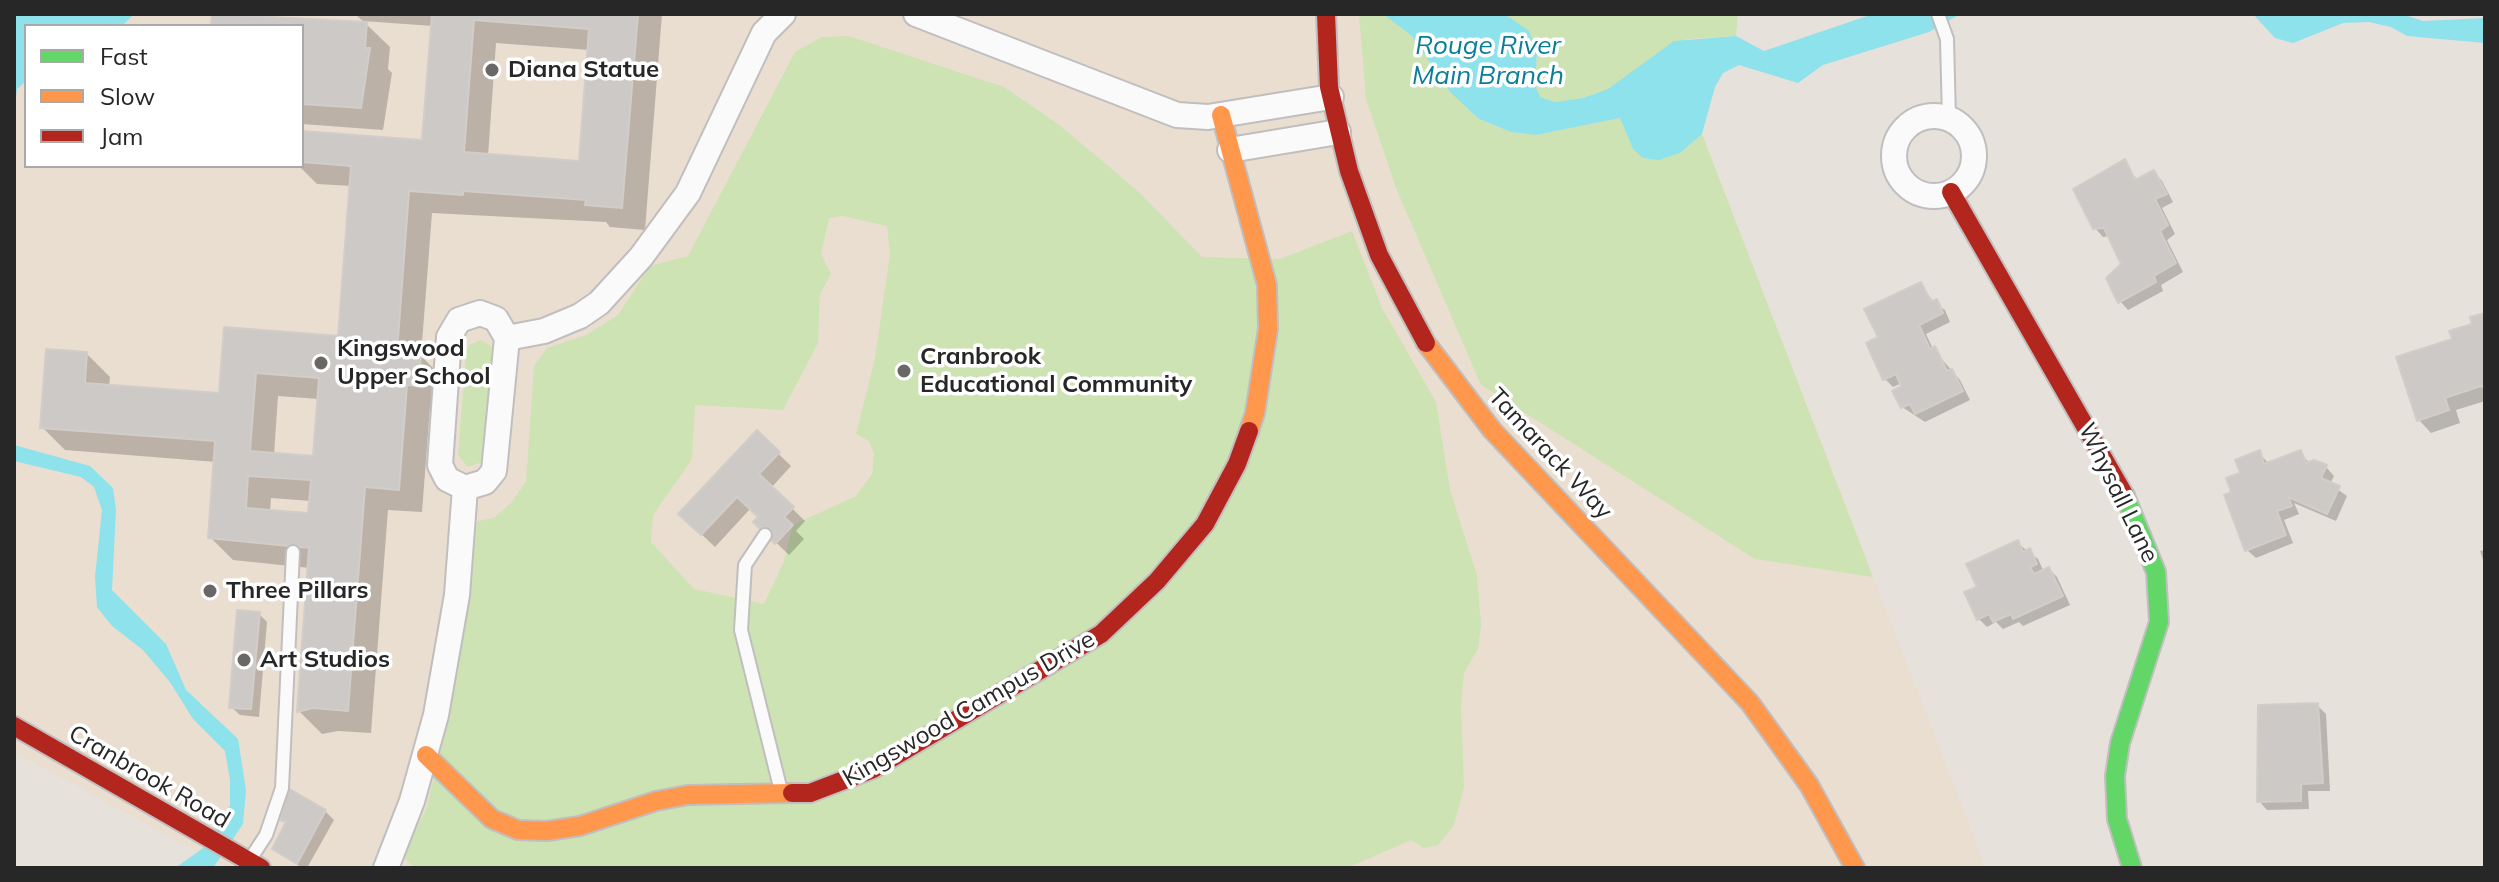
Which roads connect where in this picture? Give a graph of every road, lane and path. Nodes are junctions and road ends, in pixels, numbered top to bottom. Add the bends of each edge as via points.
1 (783, 14) edge
2 (916, 14) edge
3 (1325, 20) edge
4 (1941, 20) edge
5 (1331, 97) junction
6 (1221, 115) junction
7 (1949, 119) junction
8 (1338, 132) junction
9 (1230, 150) junction
10 (1951, 192) junction
11 (507, 338) junction
12 (465, 488) junction
13 (765, 535) dead end
14 (293, 552) dead end
15 (14, 726) edge
16 (426, 755) junction
17 (782, 794) junction
18 (255, 865) edge
19 (386, 868) edge
20 (1855, 868) edge
21 (2132, 868) edge

1 - 11 street via 764,33 705,162 656,240 599,303 580,316
2 - 6 street via 1168,112
3 - 5 street, Tamarack Way
4 - 7 lane
5 - 6 street
5 - 8 street, Tamarack Way
6 - 9 street, Kingswood Campus Drive
7 - 10 street via 1962,128 1973,150 1969,175
7 - 10 street via 1928,116 1906,127 1894,161 1905,184 1915,191 1939,196
8 - 9 street
8 - 20 street, Tamarack Way via 1379,255 1440,364 1492,430 1750,703 1809,785
9 - 17 street, Kingswood Campus Drive via 1267,285 1268,329 1250,430 1205,524 1144,595 1074,653 849,781 810,793
10 - 21 street, Whysall Lane via 2103,455 2156,572 2159,622 2120,743 2115,776 2117,819
11 - 12 street via 497,462 485,482
11 - 12 street via 496,319 480,313 464,317 450,333 440,465 447,479
12 - 16 street via 452,635
13 - 17 lane via 745,565 741,630
14 - 18 lane via 282,788
15 - 18 street, Cranbrook Road
16 - 17 street, Kingswood Campus Drive via 492,819 518,830 580,826 688,795
16 - 19 street

